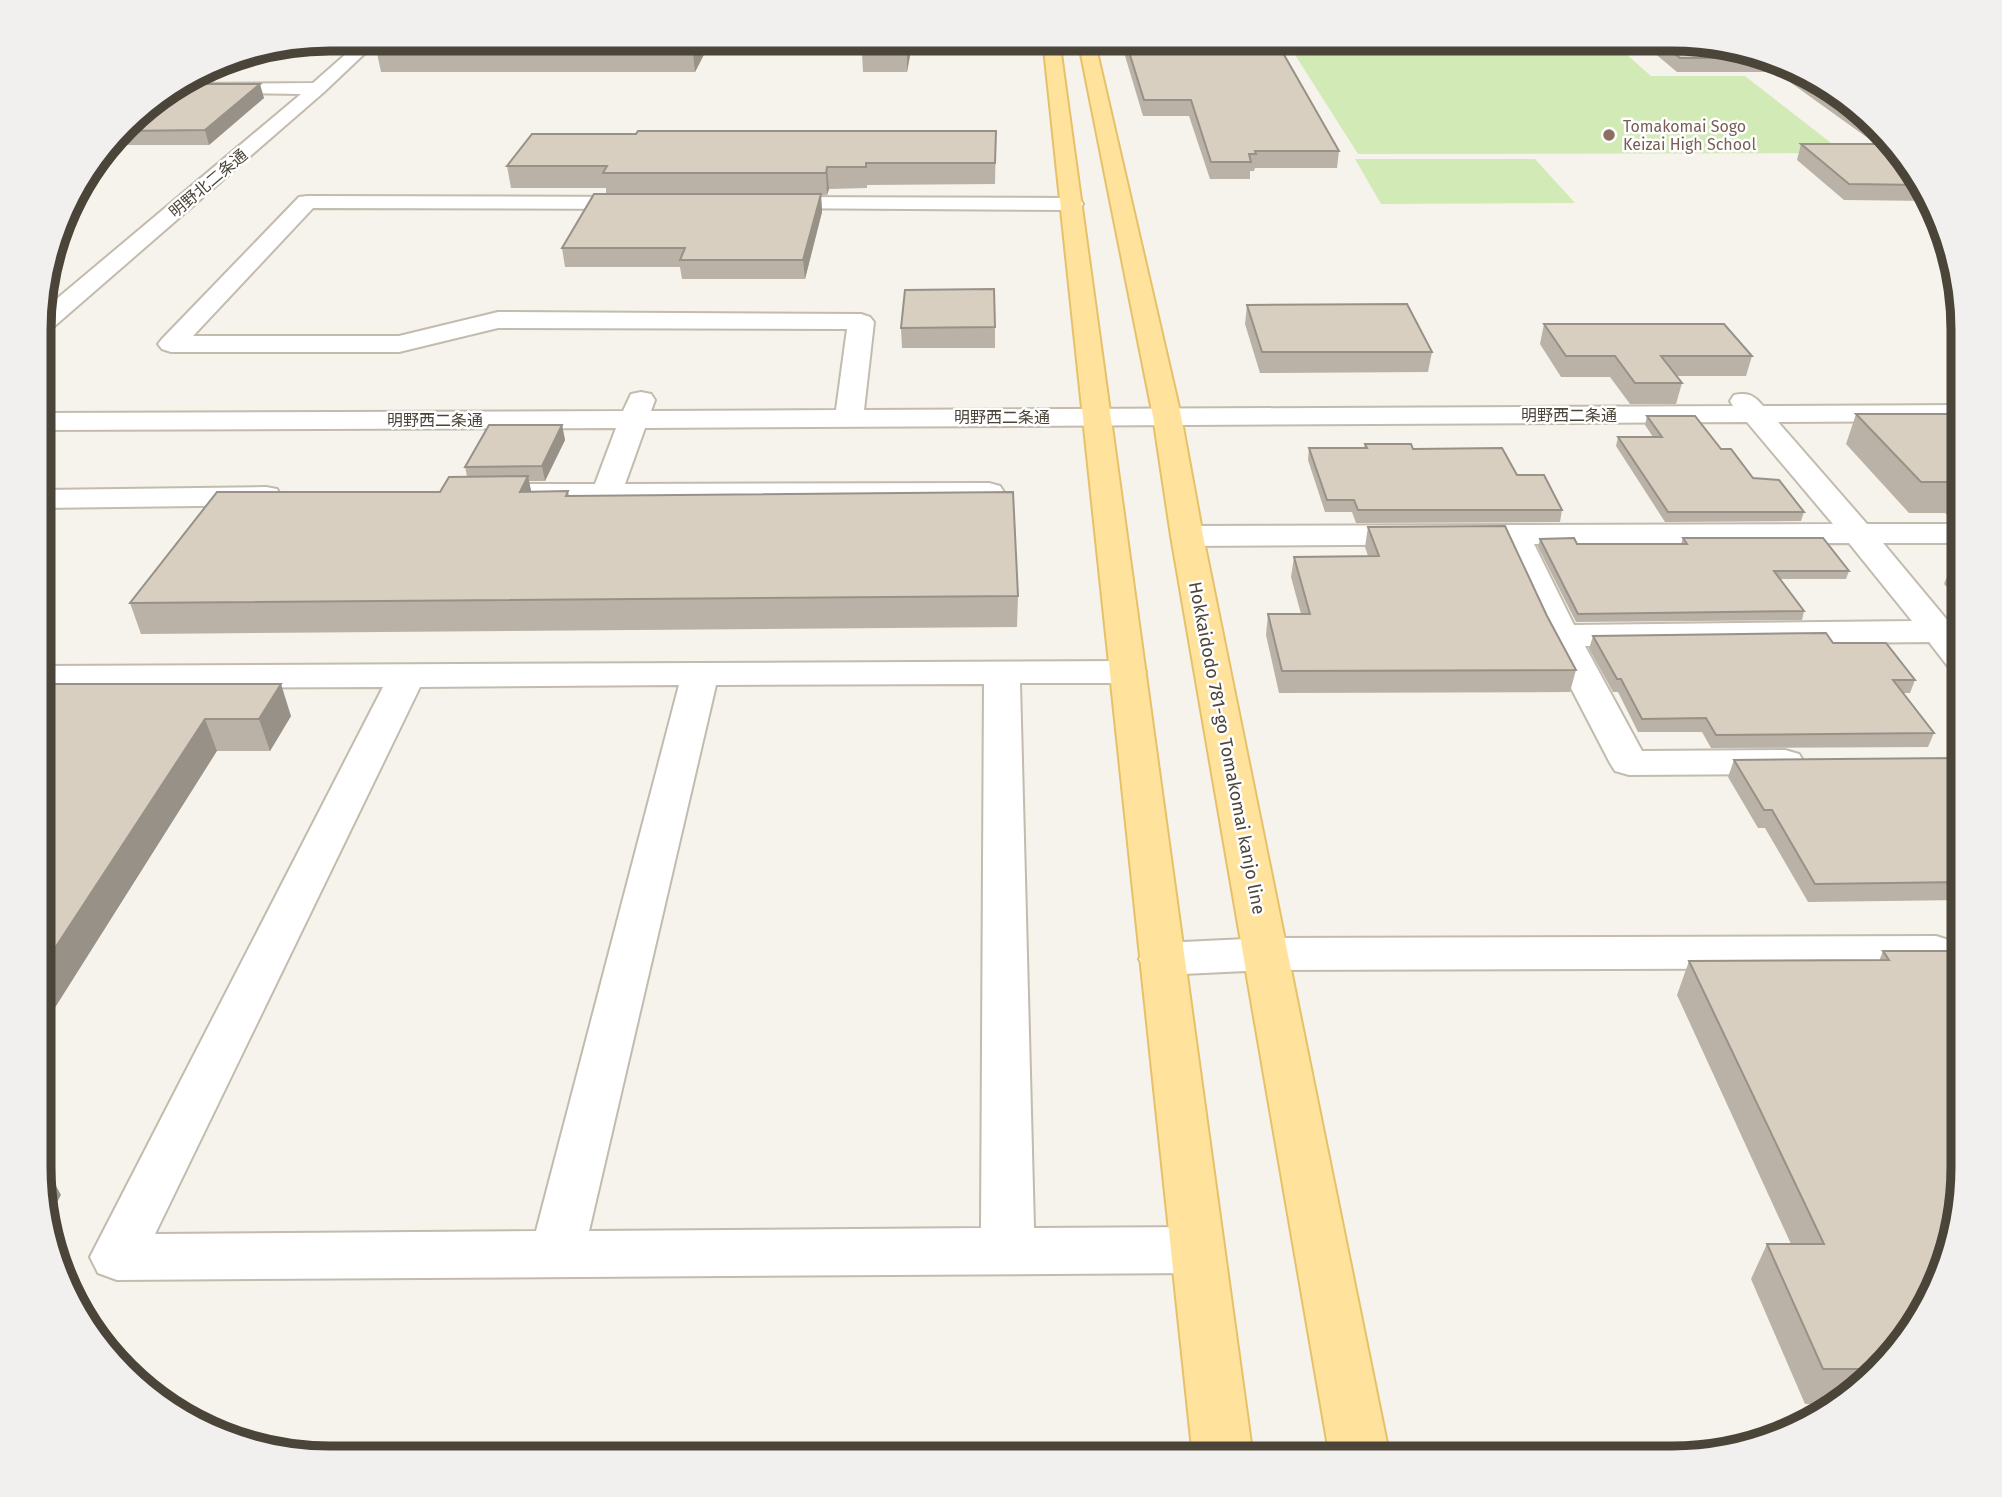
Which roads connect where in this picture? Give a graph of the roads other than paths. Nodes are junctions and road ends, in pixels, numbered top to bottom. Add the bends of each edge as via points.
1 (358, 51) edge
2 (1053, 51) edge
3 (1089, 51) edge
4 (318, 88) junction
5 (189, 89) edge
6 (668, 203) edge
7 (752, 203) edge
8 (1072, 204) junction
9 (51, 316) edge
10 (1951, 395) edge
11 (51, 403) edge
12 (1747, 404) junction
13 (1165, 406) junction
14 (1096, 407) junction
15 (850, 409) junction
16 (638, 410) junction
17 (1951, 412) edge
18 (51, 422) edge
19 (607, 492) junction
20 (989, 492) edge
21 (482, 494) edge
22 (289, 496) edge
23 (51, 499) edge
24 (1513, 533) junction
25 (1858, 533) junction
26 (1951, 533) edge
27 (1187, 536) junction
28 (1951, 630) edge
29 (1951, 631) edge
30 (1562, 636) junction
31 (1128, 672) junction
32 (1002, 673) junction
33 (700, 674) junction
34 (407, 676) junction
35 (51, 677) edge
36 (1824, 762) edge
37 (1951, 951) edge
38 (1267, 954) junction
39 (1162, 959) junction
40 (1198, 1250) junction
41 (1008, 1251) junction
42 (556, 1254) junction
43 (1222, 1446) edge
44 (1358, 1446) edge

1 - 4 street, 明野北二条通
2 - 8 main road
3 - 13 main road, Hokkaidodo 781-go Tomakomai kanjo line
4 - 5 street
4 - 9 street, 明野北二条通
6 - 15 street via 307,202 171,344 399,344 498,320 861,322
7 - 8 street
8 - 14 main road
10 - 12 street, 明野西二条通
11 - 16 street, 明野西二条通
12 - 13 street, 明野西二条通
12 - 17 street, 明野西二条通
12 - 25 street
13 - 14 street, 明野西二条通
13 - 27 main road, Hokkaidodo 781-go Tomakomai kanjo line
14 - 15 street, 明野西二条通
14 - 31 main road
15 - 16 street, 明野西二条通
16 - 18 street, 明野西二条通
16 - 19 street
19 - 20 street
19 - 21 street
22 - 23 street
24 - 25 street
24 - 27 street
24 - 30 street
25 - 26 street
25 - 28 street
27 - 38 main road, Hokkaidodo 781-go Tomakomai kanjo line
29 - 30 street
30 - 36 street via 1629,763
31 - 32 street
31 - 39 main road
32 - 33 street
32 - 41 street
33 - 34 street
33 - 42 street
34 - 35 street
34 - 42 street via 117,1257
37 - 38 street
38 - 39 street
38 - 44 main road, Hokkaidodo 781-go Tomakomai kanjo line
39 - 40 main road
40 - 41 street
40 - 43 main road
41 - 42 street

